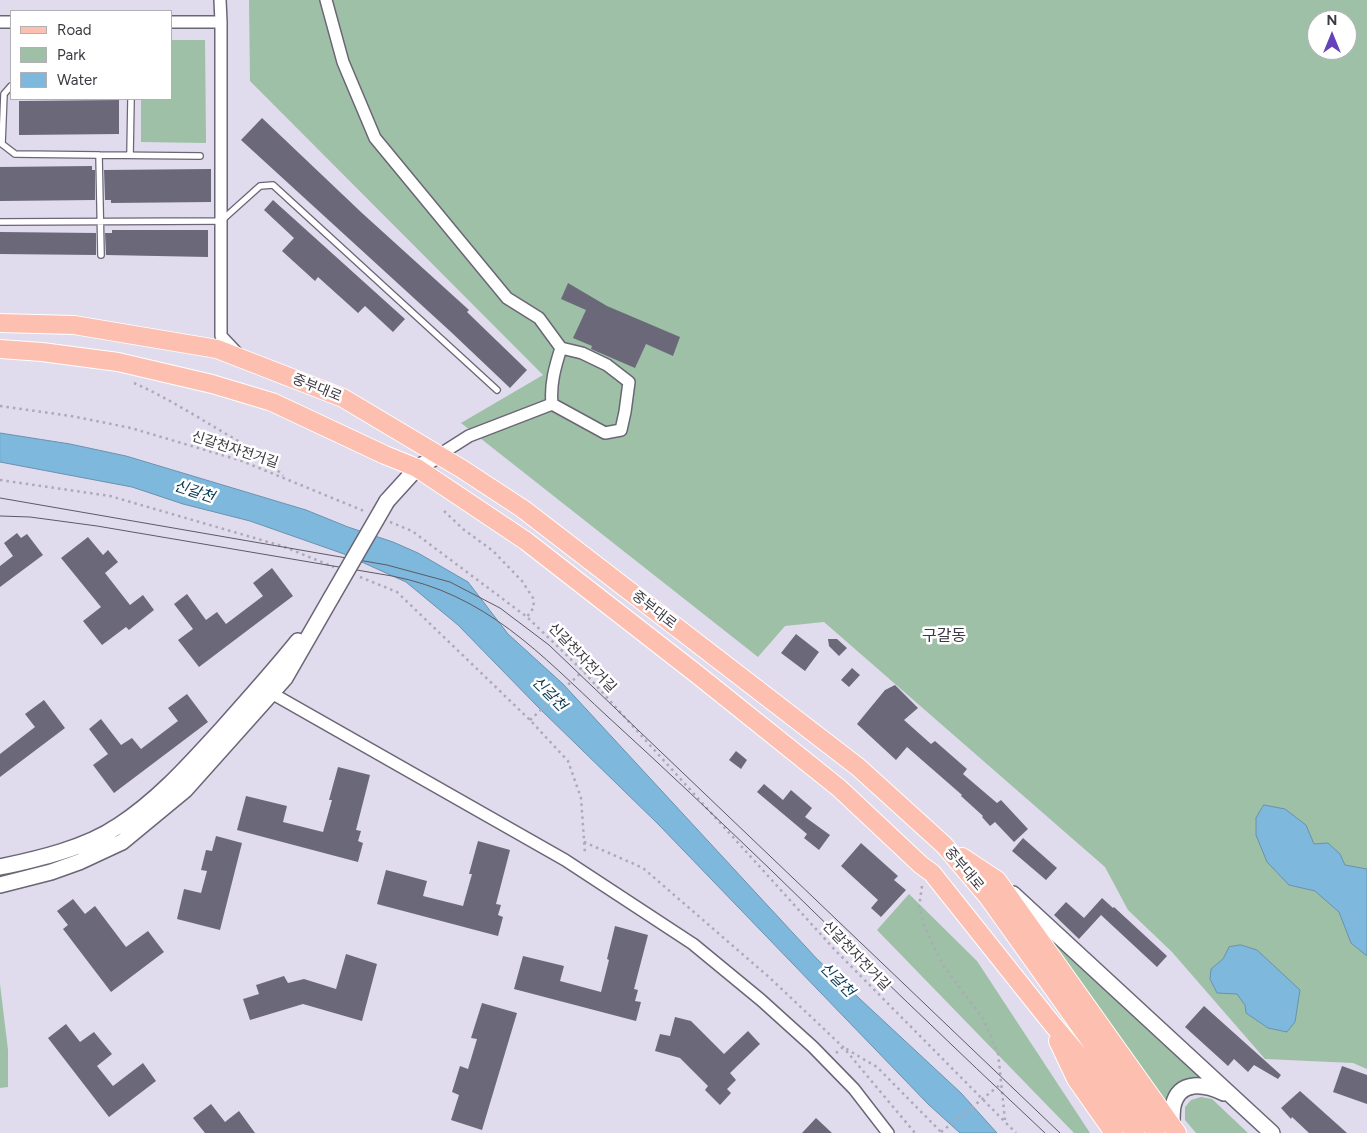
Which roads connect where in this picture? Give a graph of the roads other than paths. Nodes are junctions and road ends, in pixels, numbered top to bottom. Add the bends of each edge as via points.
1 (220, 0) edge
2 (326, 0) edge
3 (172, 22) edge
4 (220, 22) junction
5 (10, 87) edge
6 (131, 100) edge
7 (99, 155) junction
8 (130, 155) junction
9 (200, 156) dead end
10 (220, 221) junction
11 (0, 222) edge
12 (101, 222) junction
13 (102, 255) dead end
14 (0, 323) edge
15 (220, 336) junction
16 (186, 344) junction
17 (562, 348) junction
18 (0, 349) edge
19 (242, 358) junction
20 (498, 390) dead end
21 (552, 404) junction
22 (439, 455) junction
23 (417, 468) junction
24 (266, 690) junction
25 (944, 845) junction
26 (0, 867) edge
27 (997, 880) junction
28 (0, 885) edge
29 (1049, 1020) junction
30 (1234, 1098) junction
31 (1175, 1129) edge
32 (888, 1133) edge
33 (1114, 1133) edge
34 (1135, 1133) edge
35 (1156, 1133) edge
36 (1272, 1133) edge

1 - 4 street
2 - 17 street via 344,62 375,138 507,298 538,318
3 - 4 street
4 - 10 street
5 - 7 lane via 4,94 2,144 15,154
6 - 8 lane
7 - 8 lane
7 - 12 lane
8 - 9 lane
10 - 12 lane
10 - 15 street
10 - 20 lane via 260,186 273,185
11 - 12 lane
12 - 13 lane
14 - 16 main road, 중부대로 via 74,325
15 - 16 street
15 - 19 street
16 - 19 main road, 중부대로 via 217,349
17 - 21 street via 554,368
17 - 21 street via 607,365 629,382 621,430 605,434
18 - 23 main road, 중부대로 via 118,362 212,384 272,402
19 - 22 main road, 중부대로 via 343,398
21 - 22 street via 468,436
22 - 23 street
22 - 25 main road, 중부대로 via 523,509 850,761
23 - 24 street, bridge via 387,501 286,678
23 - 29 main road, 중부대로 via 526,541 839,788 932,873
24 - 26 street via 176,780 118,827 70,849
24 - 28 street via 185,790 122,842 51,872
24 - 32 street via 565,860 693,944 813,1047 854,1089
25 - 27 main road
25 - 35 main road, 중부대로 via 988,897
27 - 30 street
27 - 31 main road
29 - 33 main road via 1076,1079
29 - 34 main road, 중부대로 via 1091,1070
30 - 31 street via 1199,1084 1185,1088 1177,1094 1173,1106
30 - 36 street

